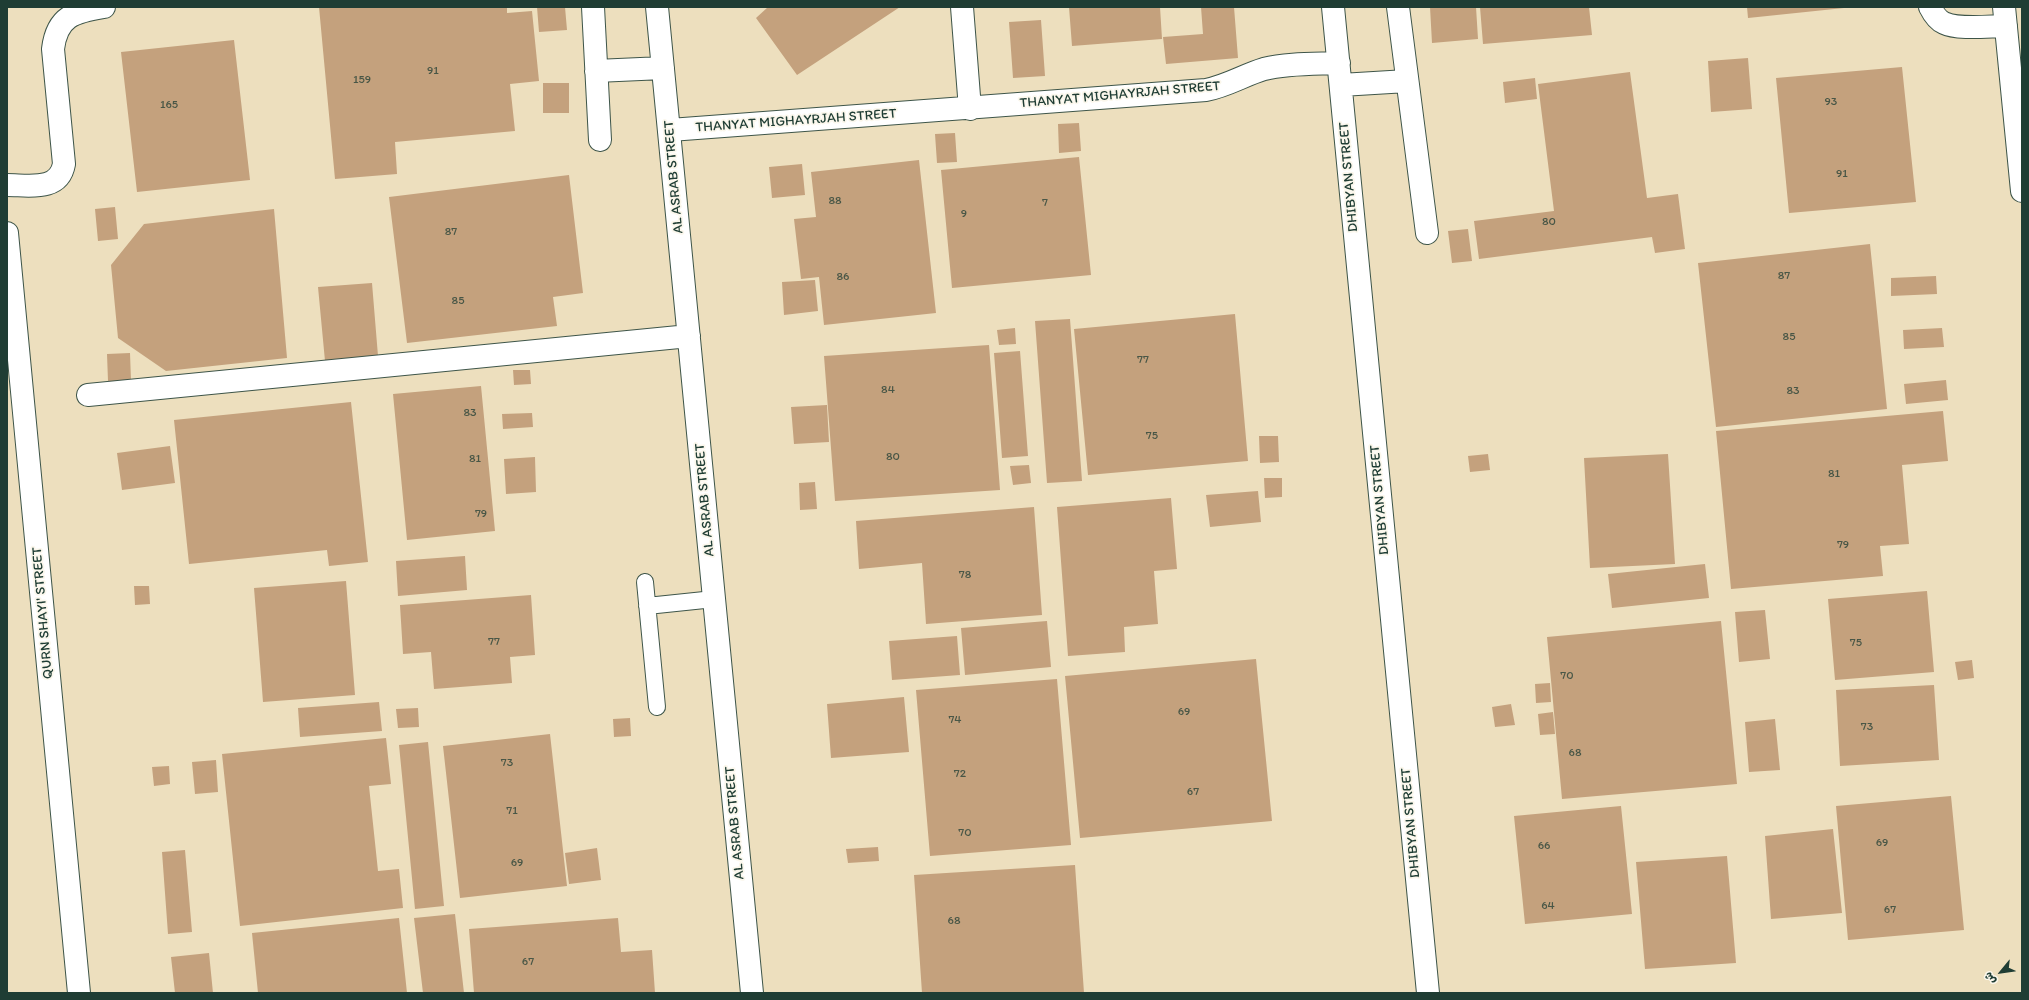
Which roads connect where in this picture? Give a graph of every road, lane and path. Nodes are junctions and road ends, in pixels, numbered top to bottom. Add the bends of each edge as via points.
1 (104, 7) edge
2 (593, 7) edge
3 (657, 7) edge
4 (962, 7) edge
5 (1333, 7) edge
6 (1398, 7) edge
7 (1930, 7) edge
8 (2005, 17) edge
9 (1339, 63) junction
10 (663, 68) junction
11 (596, 72) junction
12 (1407, 81) junction
13 (1340, 84) junction
14 (970, 109) junction
15 (670, 130) junction
16 (600, 140) dead end
17 (7, 185) edge
18 (2022, 192) edge
19 (7, 233) edge
20 (1427, 233) dead end
21 (689, 336) junction
22 (88, 395) dead end
23 (645, 582) dead end
24 (714, 599) junction
25 (647, 606) junction
26 (657, 707) dead end
27 (79, 993) edge
28 (752, 993) edge
29 (1428, 993) edge

1 - 17 street via 69,16 55,36 53,49 63,173 49,184
2 - 11 street
3 - 10 street, AL ASRAB STREET
4 - 14 street
5 - 9 street, DHIBYAN STREET
6 - 12 street
7 - 8 street via 1943,23 1952,26
8 - 18 street
9 - 13 street, DHIBYAN STREET
9 - 14 street, THANYAT MIGHAYRJAH STREET via 1269,68 1206,90
10 - 11 street
10 - 15 street, AL ASRAB STREET
11 - 16 street
12 - 13 street
12 - 20 street
13 - 29 street, DHIBYAN STREET
14 - 15 street, THANYAT MIGHAYRJAH STREET
15 - 21 street, AL ASRAB STREET
19 - 27 street, QURN SHAYI' STREET
21 - 22 street
21 - 24 street, AL ASRAB STREET
23 - 25 lane
24 - 25 lane
24 - 28 street, AL ASRAB STREET
25 - 26 lane

